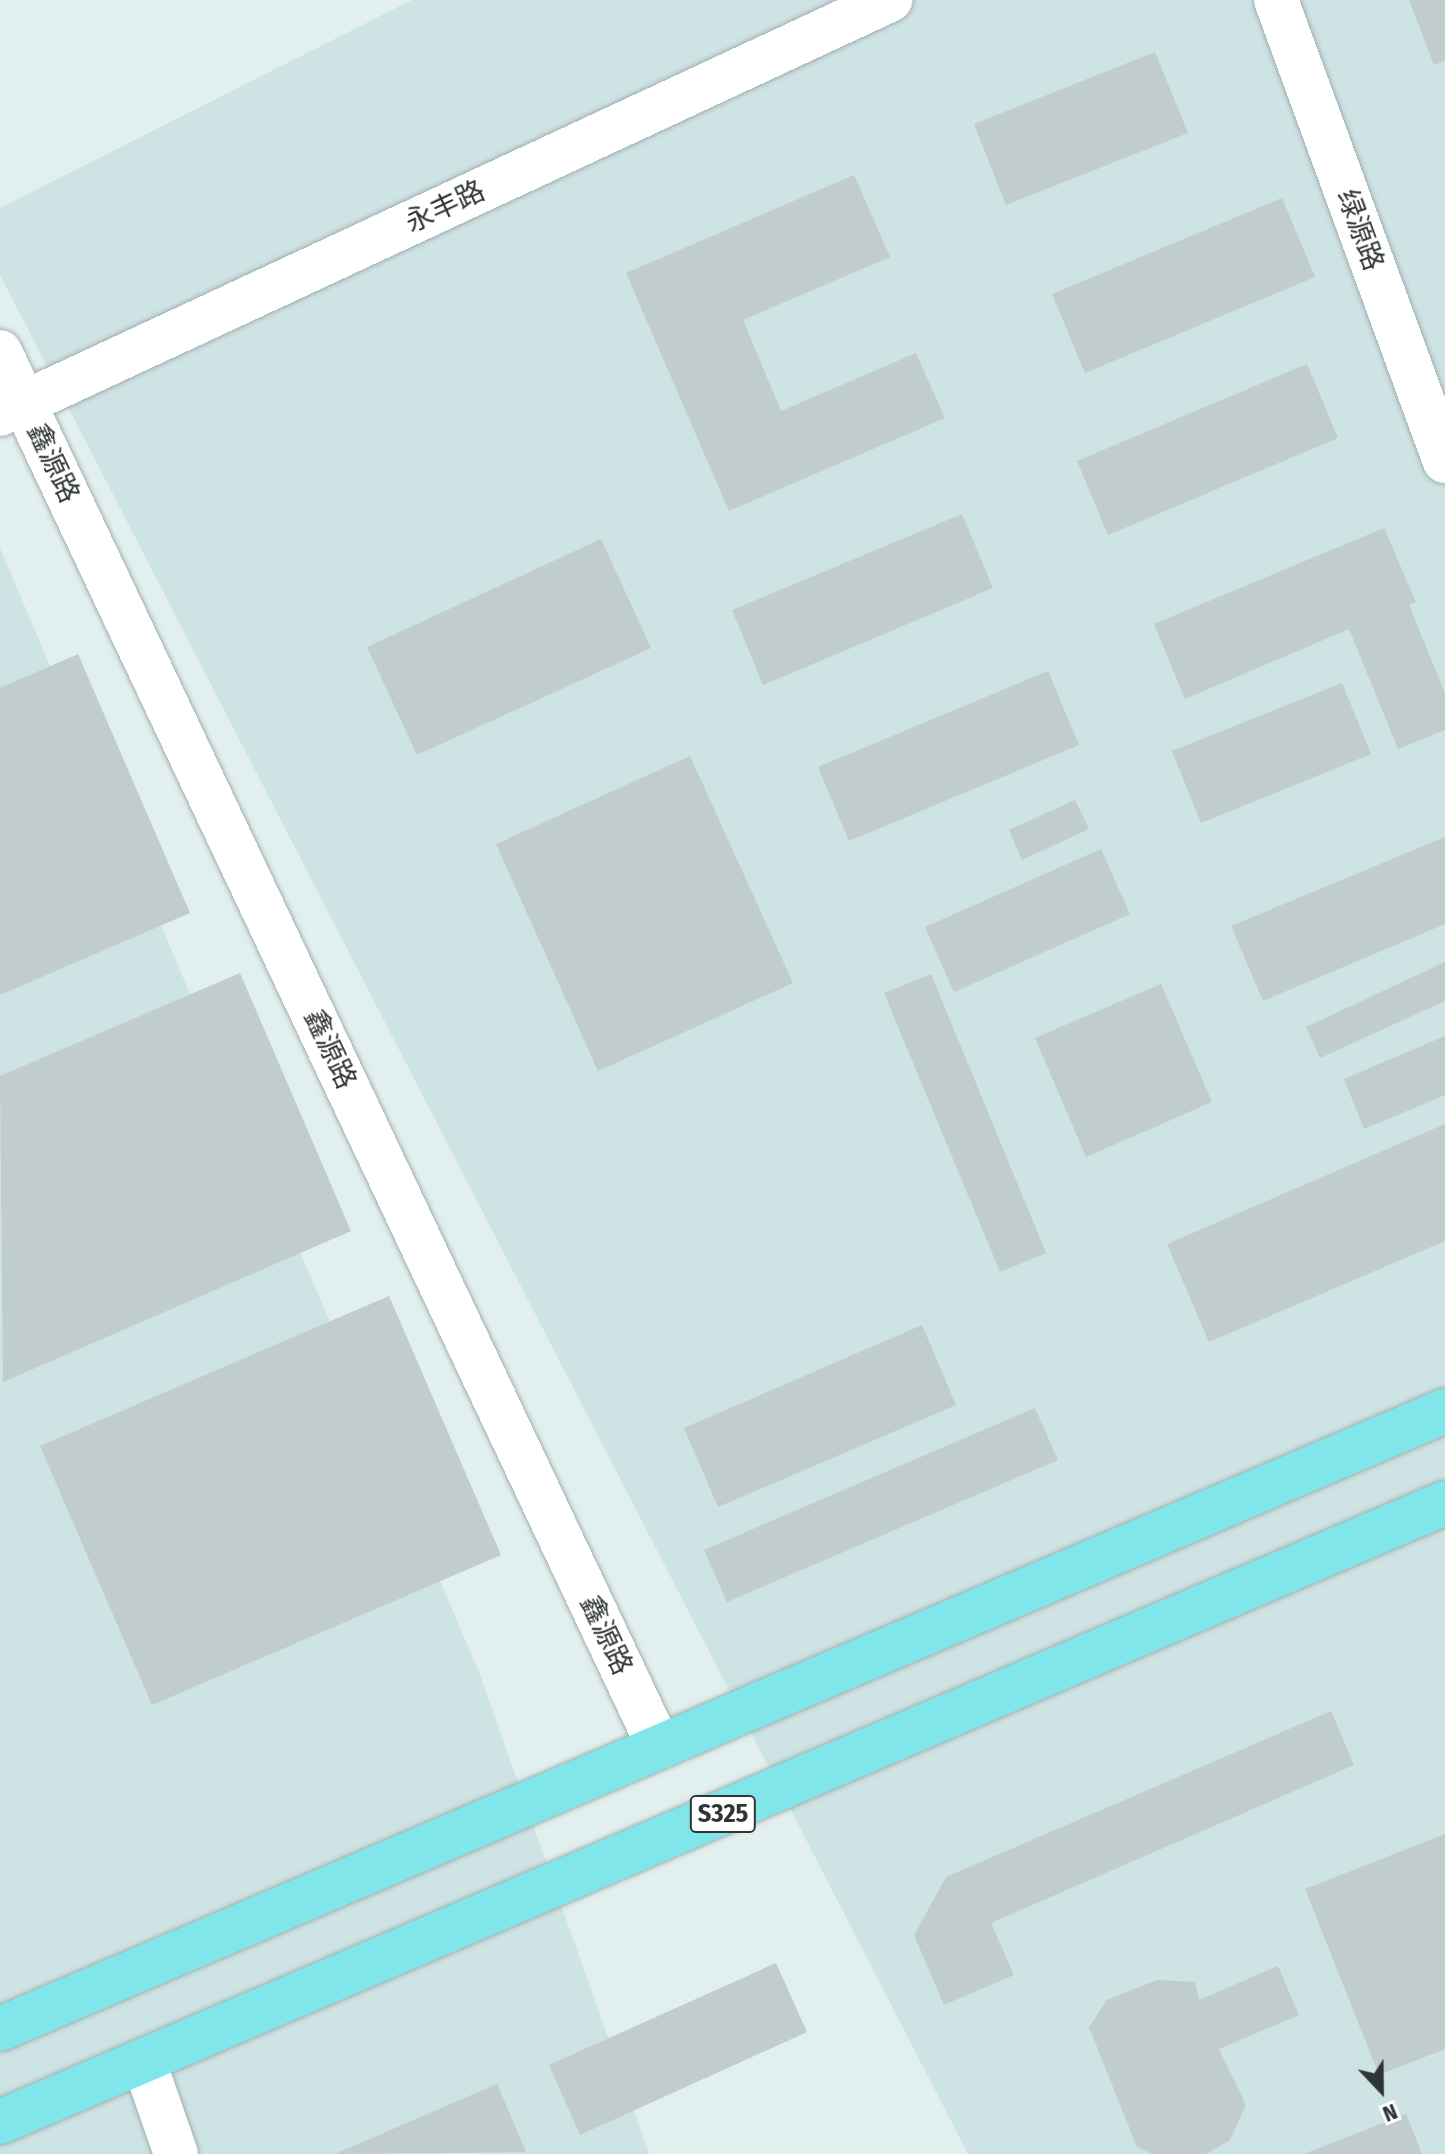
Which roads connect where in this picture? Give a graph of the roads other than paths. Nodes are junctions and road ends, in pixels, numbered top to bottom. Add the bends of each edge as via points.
1 (890, 0) edge
2 (1276, 0) edge
3 (0, 352) edge
4 (12, 408) edge
5 (1445, 461) edge
6 (1445, 1411) edge
7 (1445, 1503) edge
8 (659, 1747) junction
9 (0, 2029) edge
10 (144, 2062) junction
11 (0, 2122) edge
12 (176, 2154) edge

1 - 4 street, 永丰路
2 - 5 street, 绿源路
3 - 4 street, 鑫源路
4 - 8 street, 鑫源路
6 - 8 main road
7 - 10 main road, S325
8 - 9 main road
10 - 11 main road, S325
10 - 12 street

